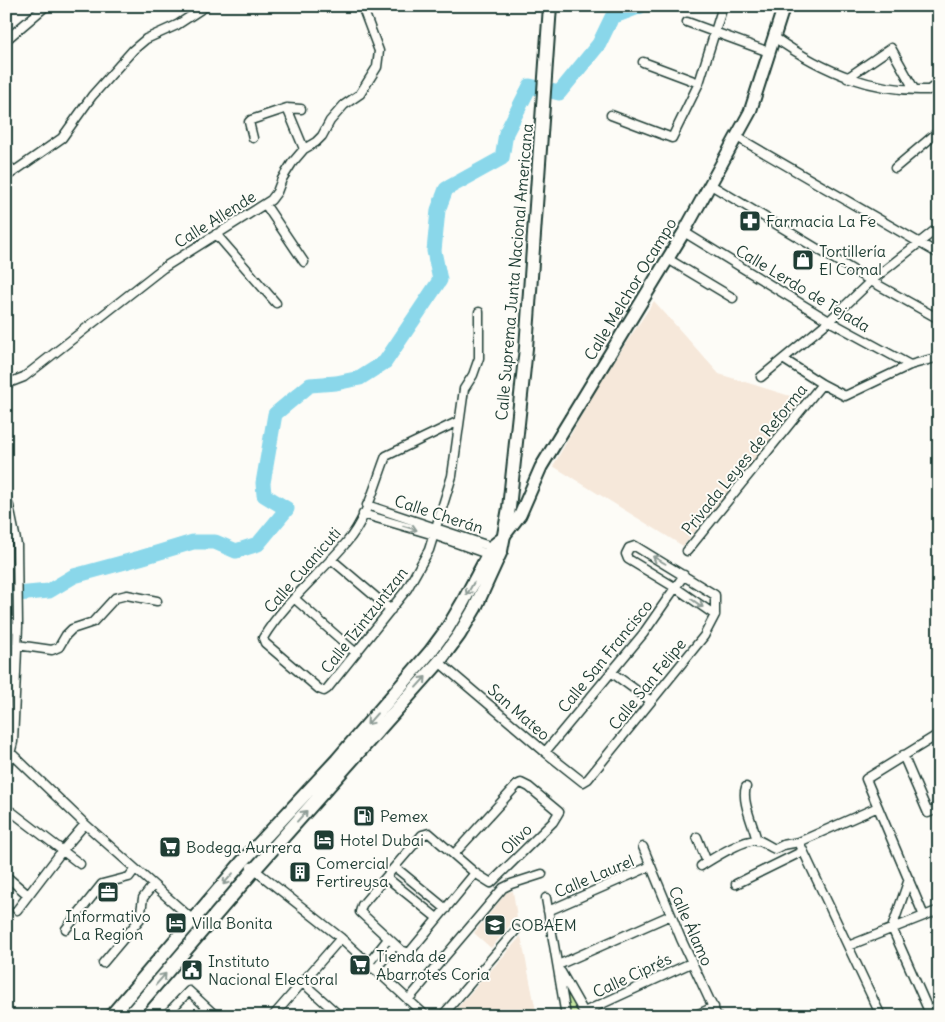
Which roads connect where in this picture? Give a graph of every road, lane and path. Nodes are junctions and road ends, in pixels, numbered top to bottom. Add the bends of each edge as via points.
1 (46, 6) edge
2 (206, 6) edge
3 (362, 6) edge
4 (550, 6) edge
5 (723, 6) edge
6 (784, 6) edge
7 (687, 22) dead end
8 (715, 32) junction
9 (774, 37) junction
10 (6, 40) edge
11 (769, 52) junction
12 (643, 62) dead end
13 (847, 78) junction
14 (939, 82) edge
15 (699, 83) junction
16 (914, 89) junction
17 (939, 89) edge
18 (929, 90) junction
19 (287, 108) junction
20 (301, 109) dead end
21 (611, 115) dead end
22 (938, 132) edge
23 (736, 137) junction
24 (253, 138) dead end
25 (304, 149) junction
26 (6, 164) edge
27 (895, 168) dead end
28 (14, 171) junction
29 (6, 177) edge
30 (711, 185) junction
31 (265, 204) junction
32 (939, 227) edge
33 (684, 232) junction
34 (216, 234) junction
35 (918, 242) junction
36 (939, 254) edge
37 (668, 259) junction
38 (304, 262) dead end
39 (872, 281) junction
40 (733, 298) dead end
41 (276, 303) dead end
42 (479, 312) dead end
43 (939, 319) edge
44 (829, 321) junction
45 (939, 357) edge
46 (783, 359) junction
47 (910, 365) junction
48 (761, 377) dead end
49 (6, 384) edge
50 (822, 384) junction
51 (459, 421) junction
52 (6, 500) edge
53 (367, 505) junction
54 (364, 514) junction
55 (435, 531) junction
56 (498, 548) junction
57 (687, 551) dead end
58 (331, 559) junction
59 (684, 575) junction
60 (676, 588) junction
61 (295, 599) junction
62 (157, 601) dead end
63 (392, 610) junction
64 (715, 616) junction
65 (18, 625) junction
66 (6, 629) edge
67 (18, 645) junction
68 (356, 653) junction
69 (439, 662) junction
70 (611, 672) junction
71 (324, 691) joint
72 (650, 701) junction
73 (939, 734) edge
74 (10, 740) edge
75 (8, 752) edge
76 (545, 752) junction
77 (903, 755) junction
78 (6, 770) edge
79 (583, 782) joint
80 (746, 787) dead end
81 (878, 807) junction
82 (939, 808) edge
83 (12, 812) dead end
84 (85, 824) junction
85 (696, 837) dead end
86 (758, 841) junction
87 (799, 842) junction
88 (643, 847) dead end
89 (62, 851) junction
90 (803, 851) junction
91 (454, 854) junction
92 (244, 862) junction
93 (80, 864) dead end
94 (651, 866) junction
95 (395, 867) junction
96 (135, 869) junction
97 (254, 870) junction
98 (475, 873) junction
99 (542, 874) dead end
100 (6, 876) edge
101 (386, 877) junction
102 (909, 879) junction
103 (736, 884) dead end
104 (153, 885) junction
105 (28, 895) junction
106 (546, 898) dead end
107 (446, 909) junction
108 (16, 910) dead end
109 (939, 910) edge
110 (548, 911) junction
111 (671, 915) junction
112 (924, 916) junction
113 (437, 918) junction
114 (193, 920) junction
115 (892, 928) junction
116 (66, 929) dead end
117 (516, 930) dead end
118 (340, 938) junction
119 (388, 939) junction
120 (395, 945) junction
121 (848, 946) junction
122 (103, 963) dead end
123 (691, 963) junction
124 (368, 964) junction
125 (558, 966) junction
126 (375, 970) junction
127 (302, 982) junction
128 (408, 1000) junction
129 (714, 1007) junction
130 (585, 1014) edge
131 (112, 1016) edge
132 (129, 1016) edge
133 (165, 1016) edge
134 (216, 1016) edge
135 (273, 1016) edge
136 (340, 1016) edge
137 (426, 1016) edge
138 (442, 1016) edge
139 (566, 1016) edge
140 (694, 1016) edge
141 (717, 1016) edge
142 (881, 1016) edge
143 (930, 1016) edge

1 - 10 street
2 - 28 street via 177,25 146,39 133,50 92,96 62,138
3 - 25 street, Calle Allende via 379,51 376,67 360,94 344,105 316,142
4 - 56 main road, Calle Suprema Junta Nacional Americana via 526,348 514,470
5 - 8 street
6 - 9 street, Calle Melchor Ocampo
7 - 8 street
8 - 11 street
8 - 15 street
9 - 11 street, Calle Melchor Ocampo
9 - 13 street via 794,52
11 - 23 street, Calle Melchor Ocampo via 750,112
12 - 15 street
13 - 16 street via 874,85
13 - 16 street via 891,48
14 - 18 street
15 - 21 street via 672,138
16 - 18 street
17 - 18 street
19 - 20 street
19 - 24 street via 248,122
19 - 25 street
22 - 27 street
23 - 30 street, Calle Melchor Ocampo
23 - 35 street
25 - 31 street, Calle Allende via 287,171 277,192
26 - 28 street
28 - 29 street
30 - 33 street, Calle Melchor Ocampo
30 - 39 street
31 - 34 street, Calle Allende
31 - 38 street
32 - 35 street
33 - 37 street, Calle Melchor Ocampo
33 - 44 street, Calle Lerdo de Tejada
34 - 41 street
34 - 49 street, Calle Allende via 163,268 24,378
35 - 36 street
35 - 39 street
37 - 40 street
37 - 56 street, Calle Melchor Ocampo via 540,467 520,515
39 - 43 street
39 - 44 street
42 - 51 street, Calle Tzintzuntzan via 479,358 464,389
44 - 46 street
44 - 47 street, Calle Lerdo de Tejada
45 - 47 street
46 - 48 street
46 - 50 street
47 - 50 street via 845,396
50 - 57 street, Privada Leyes de Reforma
51 - 53 street, Calle Cuanicuti via 386,456
51 - 55 street, Calle Tzintzuntzan via 452,476
52 - 65 street via 17,545
53 - 54 street, Calle Cuanicuti
53 - 55 street, Calle Cherán
54 -> 55 street, Calle Cherán
54 - 58 street, Calle Cuanicuti via 347,542
55 - 56 street, Calle Cherán
55 - 63 street, Calle Tzintzuntzan via 419,570
56 - 69 main road, Calle Suprema Junta Nacional Americana via 475,608
56 -> 92 main road, Calle Suprema Junta Nacional Americana via 430,652
58 - 61 street, Calle Cuanicuti
58 - 63 street
59 - 60 street, Calle San Francisco
59 -> 60 street via 635,546 629,548 626,558
59 - 64 street, Calle San Felipe via 715,595
60 -> 64 street
60 - 70 street, Calle San Francisco
61 - 68 street
61 - 71 street, Calle Cuanicuti via 262,638
62 - 67 street via 127,595 115,598 93,622 72,629 59,647 52,650
63 - 68 street, Calle Tzintzuntzan
64 - 72 street, Calle San Felipe via 704,636
65 - 66 street
65 - 67 street
67 - 74 street
68 - 71 street, Calle Tzintzuntzan
69 - 76 street, San Mateo
97 -> 69 main road, Calle Suprema Junta Nacional Americana
70 - 72 street
70 - 76 street, Calle San Francisco
72 - 79 street, Calle San Felipe
73 - 77 street
74 - 75 street
75 - 78 street
75 - 84 street
76 - 79 street, San Mateo
77 - 81 street via 866,779
77 - 82 street via 928,813
80 - 86 street via 747,807
81 - 87 street
81 - 102 street
83 - 89 street
84 - 89 street
84 - 96 street
85 - 86 street via 704,864 729,849
86 - 87 street via 775,848
87 - 90 street
88 - 94 street, Calle Álamo
89 - 93 street
89 - 105 street
90 - 103 street
90 - 121 street
91 - 95 street via 429,833 422,835
91 - 98 street
91 - 98 street, Olivo via 517,785 529,787 559,812 491,883
92 - 97 street
92 -> 114 main road, Calle Suprema Junta Nacional Americana
94 - 110 street, Calle Laurel
94 - 111 street, Calle Álamo
95 - 101 street
95 - 107 street
96 - 104 street
96 - 116 street via 129,877 102,884
97 - 118 street
132 -> 97 main road, Calle Suprema Junta Nacional Americana
98 - 107 street
99 - 128 street via 502,888
100 - 105 street
101 - 113 street
101 - 119 street via 360,912
102 - 112 street
102 - 115 street
104 - 114 street
104 - 122 street via 143,898 140,919
105 - 108 street
106 - 110 street
107 - 113 street
109 - 112 street
110 - 125 street
111 - 123 street, Calle Álamo
111 - 125 street
112 - 115 street
113 - 120 street via 409,953
114 - 131 main road, Calle Suprema Junta Nacional Americana
115 - 121 street
115 - 143 street
117 - 138 street
118 - 124 street
118 - 127 street
119 - 120 street
119 - 124 street
120 - 126 street
121 - 142 street
123 - 129 street, Calle Álamo
123 - 130 street, Calle Ciprés
124 - 126 street
125 - 130 street
125 - 139 street
126 - 128 street
127 - 135 street
127 - 136 street
128 - 137 street
129 - 140 street
129 - 141 street, Calle Álamo
133 - 134 street via 189,991

